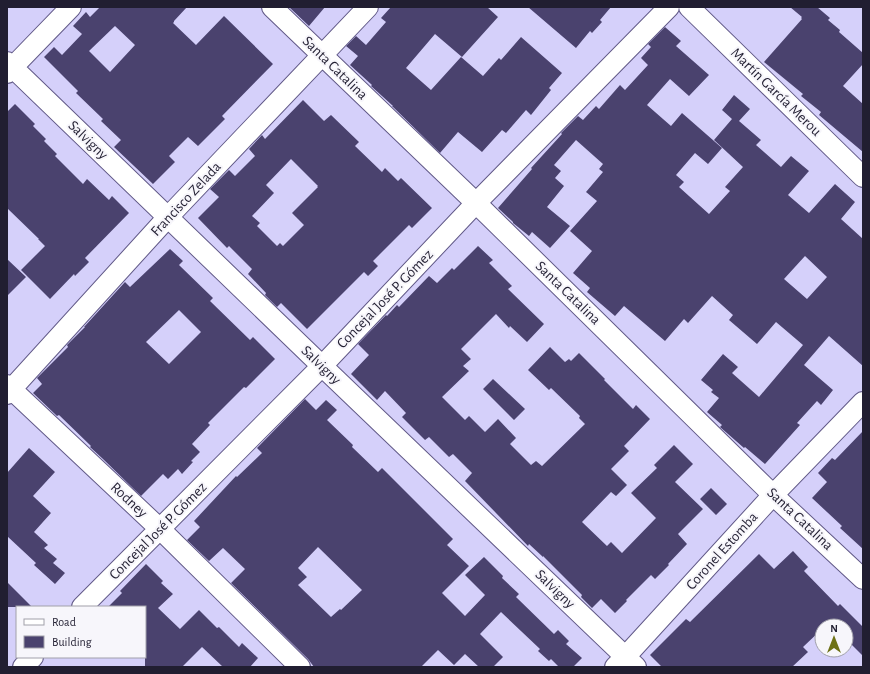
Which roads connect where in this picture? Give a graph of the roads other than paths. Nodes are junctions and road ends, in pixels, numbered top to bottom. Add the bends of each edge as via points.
1 (71, 7) edge
2 (272, 7) edge
3 (368, 7) edge
4 (669, 7) edge
5 (689, 7) edge
6 (321, 55) junction
7 (9, 67) edge
8 (863, 177) edge
9 (476, 203) junction
10 (168, 217) junction
11 (322, 366) junction
12 (8, 389) edge
13 (863, 402) edge
14 (773, 495) junction
15 (160, 529) junction
16 (863, 579) edge
17 (83, 606) edge
18 (32, 658) edge
19 (626, 663) edge
20 (23, 667) edge
21 (300, 667) edge

1 - 7 street
2 - 6 street, Santa Catalina
3 - 6 street, Francisco Zelada
4 - 9 street, Concejal José P. Gómez
5 - 8 street, Martín García Merou
6 - 9 street, Santa Catalina
6 - 10 street, Francisco Zelada
7 - 10 street, Salvigny
9 - 11 street, Concejal José P. Gómez
9 - 14 street, Santa Catalina
10 - 11 street, Salvigny
10 - 12 street, Francisco Zelada
11 - 15 street, Concejal José P. Gómez
11 - 19 street, Salvigny
12 - 15 street, Rodney
13 - 14 street, Coronel Estomba
14 - 16 street, Santa Catalina
14 - 19 street, Coronel Estomba
15 - 17 street, Concejal José P. Gómez
15 - 21 street, Rodney
18 - 20 street

